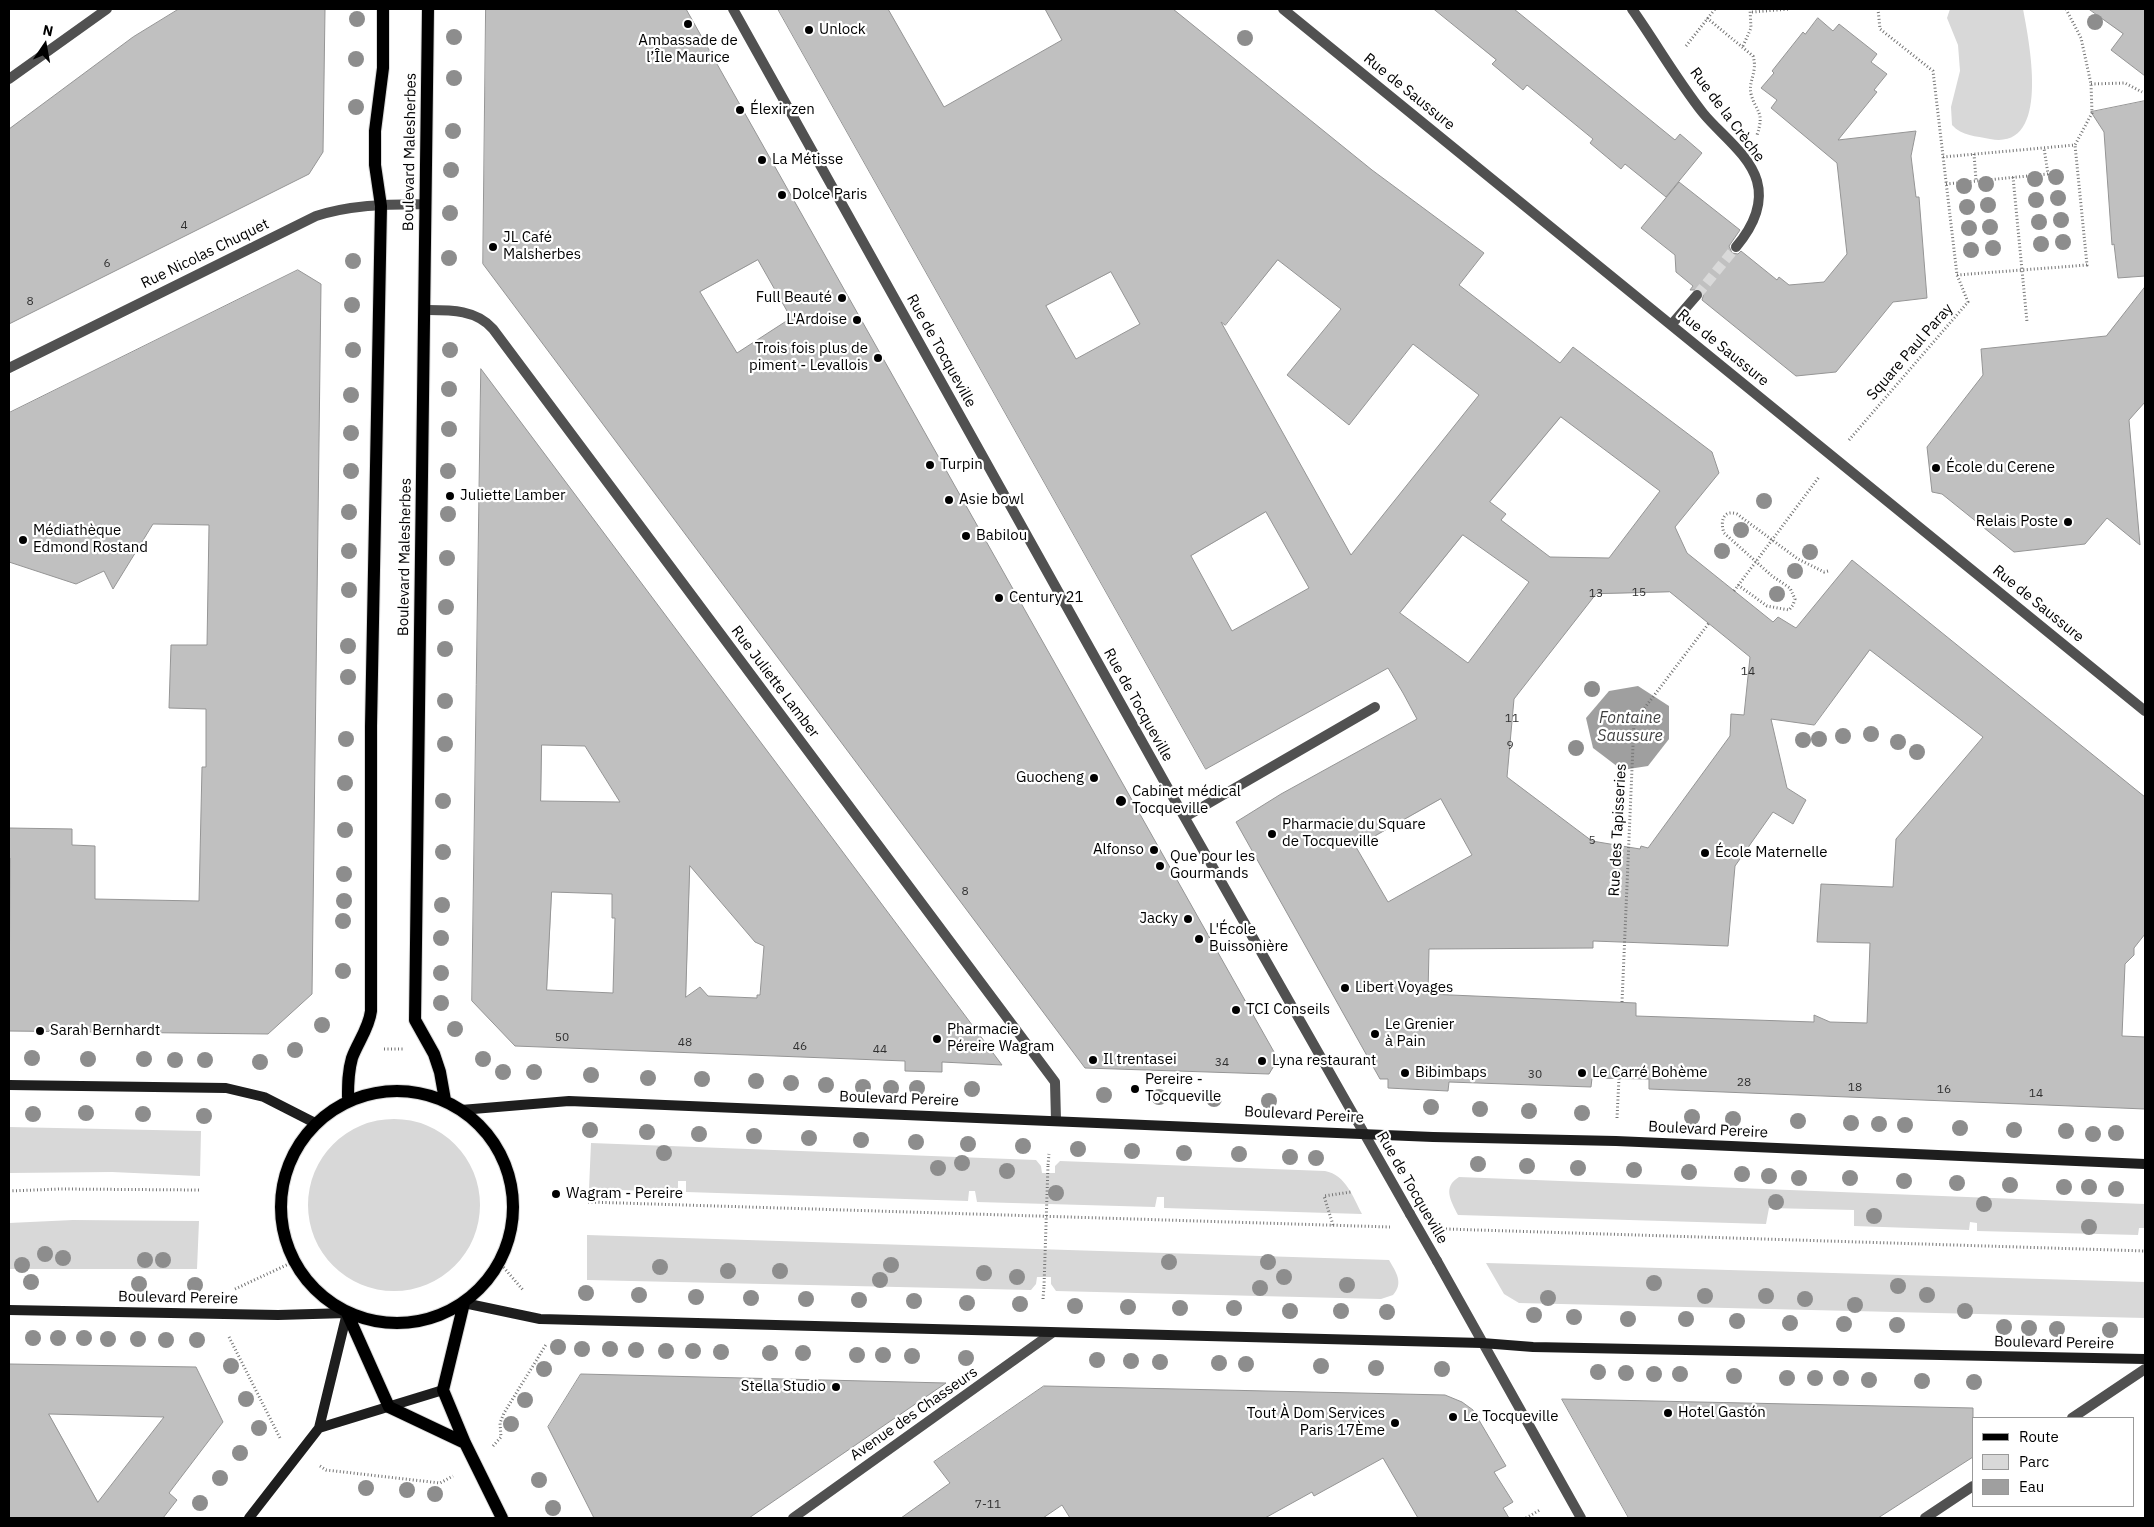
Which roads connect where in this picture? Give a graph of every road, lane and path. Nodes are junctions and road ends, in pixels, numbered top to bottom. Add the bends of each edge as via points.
1 (107, 9) edge
2 (383, 9) edge
3 (428, 9) edge
4 (733, 9) edge
5 (1283, 9) edge
6 (1632, 9) edge
7 (1715, 9) edge
8 (1790, 9) edge
9 (1878, 9) edge
10 (2066, 9) edge
11 (1751, 11) edge
12 (1708, 18) junction
13 (1743, 46) junction
14 (1670, 65) junction
15 (9, 79) edge
16 (2091, 84) junction
17 (2142, 92) dead end
18 (2074, 145) junction
19 (2044, 148) junction
20 (1974, 154) junction
21 (1943, 157) junction
22 (1744, 158) junction
23 (2013, 177) junction
24 (1976, 180) junction
25 (1946, 184) junction
26 (426, 204) junction
27 (381, 206) junction
28 (1736, 247) tunnel mouth
29 (2021, 270) junction
30 (1957, 275) junction
31 (1697, 295) tunnel mouth
32 (424, 310) junction
33 (2027, 322) dead end
34 (1671, 325) junction
35 (9, 368) edge
36 (1846, 444) dead end
37 (1823, 472) dead end
38 (1772, 540) junction
39 (1756, 562) junction
40 (1828, 571) dead end
41 (1738, 585) junction
42 (1734, 591) dead end
43 (1709, 623) dead end
44 (1375, 707) dead end
45 (2145, 710) edge
46 (1185, 817) junction
47 (1622, 1002) dead end
48 (381, 1049) dead end
49 (406, 1050) dead end
50 (1619, 1078) dead end
51 (9, 1085) edge
52 (348, 1097) junction
53 (444, 1100) junction
54 (461, 1110) junction
55 (1056, 1120) junction
56 (315, 1123) junction
57 (1364, 1133) junction
58 (1616, 1141) junction
59 (1049, 1154) dead end
60 (2145, 1164) edge
61 (200, 1190) dead end
62 (9, 1191) edge
63 (1351, 1192) dead end
64 (588, 1202) dead end
65 (1333, 1225) junction
66 (1399, 1227) dead end
67 (1438, 1228) dead end
68 (2145, 1251) edge
69 (293, 1262) junction
70 (1043, 1299) dead end
71 (464, 1304) junction
72 (9, 1310) edge
73 (347, 1313) junction
74 (226, 1314) junction
75 (227, 1333) dead end
76 (1052, 1333) junction
77 (550, 1337) dead end
78 (1482, 1343) junction
79 (2145, 1360) edge
80 (2145, 1369) edge
81 (443, 1390) junction
82 (389, 1407) junction
83 (2073, 1417) edge
84 (269, 1418) dead end
85 (319, 1428) junction
86 (501, 1437) dead end
87 (465, 1443) junction
88 (340, 1472) dead end
89 (440, 1483) dead end
90 (1972, 1487) edge
91 (1540, 1510) dead end
92 (248, 1518) edge
93 (502, 1518) edge
94 (793, 1518) edge
95 (1526, 1518) edge
96 (1581, 1518) edge
97 (1925, 1518) edge

1 - 15 street
2 - 27 main road, Boulevard Malesherbes via 383,68 375,132 375,164
3 - 26 main road, Boulevard Malesherbes
4 - 46 street, Rue de Tocqueville
5 - 34 street, Rue de Saussure
6 - 14 street, Rue de la Crèche
7 - 12 path
8 - 11 path
9 - 21 path, Square Paul Paray via 1880,29 1933,71
10 - 16 path via 2082,38
11 - 13 path via 1751,28
12 - 13 path
12 - 14 path
13 - 22 path via 1756,64 1751,93 1761,116 1758,134
14 - 22 street, Rue de la Crèche via 1702,112
16 - 17 path via 2125,83
16 - 18 path via 2092,113
18 - 19 path
18 - 29 path via 2086,265
19 - 20 path
19 - 23 path via 2048,174
20 - 21 path
20 - 24 path
21 - 25 path, Square Paul Paray
22 - 28 street, Rue de la Crèche via 1757,180 1759,198 1756,216
23 - 24 path
23 - 29 path
24 - 25 path
25 - 30 path, Square Paul Paray
26 - 27 street, Rue Nicolas Chuquet
26 - 32 main road, Boulevard Malesherbes
27 - 35 street, Rue Nicolas Chuquet via 340,208 309,219
27 - 52 main road, Boulevard Malesherbes via 371,735 371,1011 352,1058
29 - 30 path
29 - 33 path
30 - 36 path, Square Paul Paray via 1968,302
31 - 34 street
32 - 53 main road, Boulevard Malesherbes via 415,1020 434,1054
32 - 55 street, Rue Juliette Lamber via 462,312 480,317 493,329 1055,1082
34 - 45 street, Rue de Saussure
37 - 38 path
38 - 39 path
38 - 39 path via 1737,514 1726,514 1721,525 1724,533
38 - 40 path via 1798,560
39 - 41 path
39 - 41 path via 1790,588 1795,599 1789,610 1767,606
41 - 42 path
43 - 47 path, Rue des Tapisseries via 1634,722
44 - 46 street
46 - 57 street, Rue de Tocqueville
48 - 49 path
50 - 58 path
51 - 56 main road via 226,1088 264,1097
52 - 53 main road via 384,1092 424,1094
52 - 56 main road
53 - 54 main road
54 - 55 main road, Boulevard Pereire via 569,1101
54 - 71 main road via 490,1136 508,1170 514,1208 508,1245 490,1279
55 - 57 main road, Boulevard Pereire
56 - 69 main road via 293,1154 281,1189 281,1226
57 - 58 main road, Boulevard Pereire
57 - 78 street, Rue de Tocqueville, bridge
58 - 60 main road, Boulevard Pereire
59 - 70 path, bridge
61 - 62 path
63 - 65 path via 1324,1196
64 - 65 path
65 - 66 path
67 - 68 path
69 - 73 main road via 316,1292
69 - 74 path via 227,1293
71 - 73 main road via 443,1317 421,1324 387,1324
71 - 76 main road, Boulevard Pereire via 540,1320
71 - 81 main road
72 - 74 main road, Boulevard Pereire
73 - 74 main road, Boulevard Pereire
73 - 82 main road
73 - 85 main road
75 - 84 path
76 - 78 main road, Boulevard Pereire
76 - 94 street, Avenue des Chasseurs
77 - 86 path via 500,1422
78 - 79 main road, Boulevard Pereire via 1533,1347
78 - 96 street, Rue de Tocqueville
80 - 83 street
81 - 82 main road
81 - 87 main road
82 - 85 main road
82 - 87 main road
85 - 92 main road
87 - 93 main road
88 - 89 path
90 - 97 street
91 - 95 path

